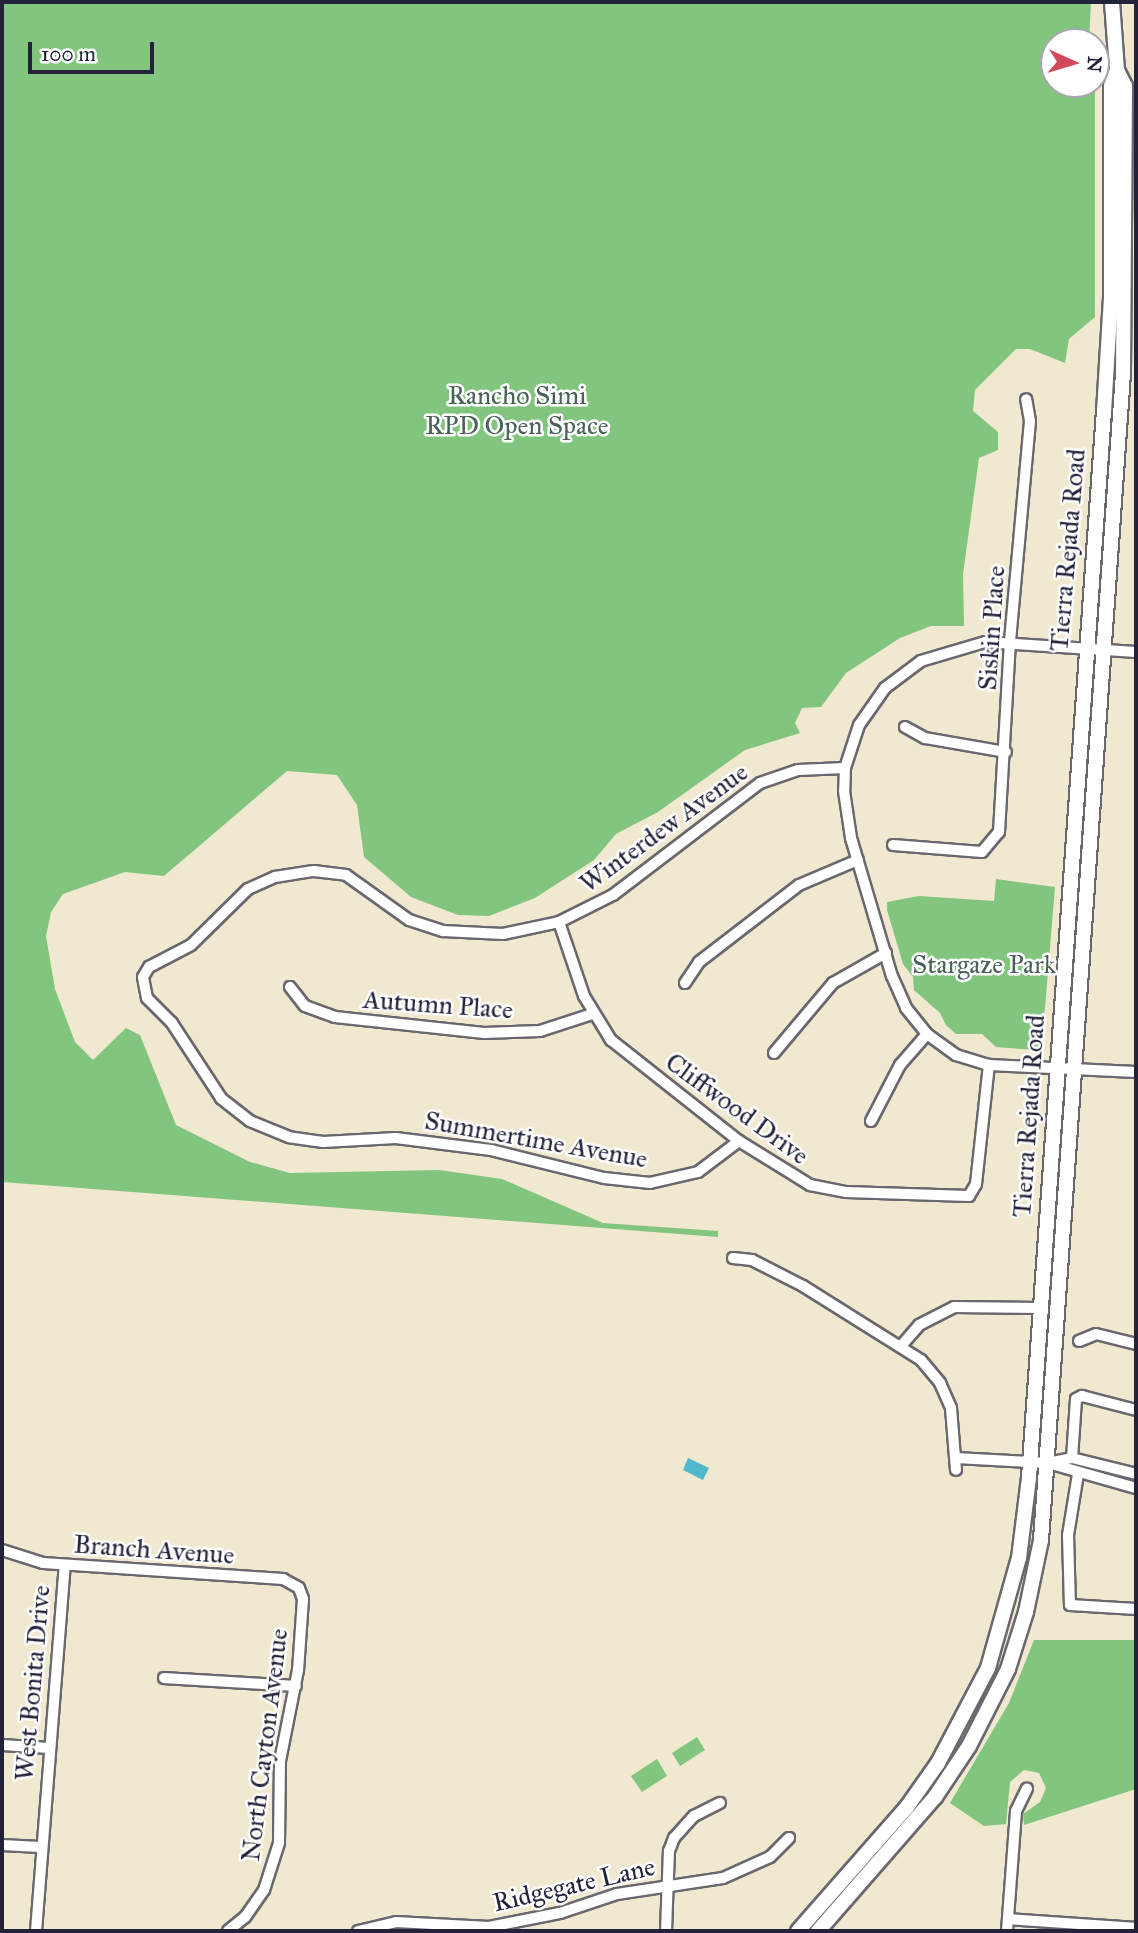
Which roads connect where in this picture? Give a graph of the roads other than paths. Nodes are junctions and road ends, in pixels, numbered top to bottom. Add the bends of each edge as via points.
1 (1112, 2) edge
2 (1117, 70) junction
3 (1026, 399) dead end
4 (1010, 641) junction
5 (1085, 646) junction
6 (1103, 647) junction
7 (1136, 652) edge
8 (905, 727) dead end
9 (1006, 752) junction
10 (845, 768) junction
11 (893, 845) dead end
12 (858, 860) junction
13 (559, 922) junction
14 (886, 953) junction
15 (177, 954) joint
16 (685, 983) dead end
17 (290, 987) dead end
18 (593, 1014) junction
19 (926, 1034) junction
20 (774, 1053) dead end
21 (989, 1065) junction
22 (1057, 1069) junction
23 (1074, 1070) junction
24 (1136, 1072) edge
25 (872, 1121) dead end
26 (739, 1142) junction
27 (733, 1258) dead end
28 (1040, 1308) junction
29 (1079, 1341) dead end
30 (1136, 1344) edge
31 (901, 1346) junction
32 (1136, 1410) edge
33 (956, 1458) junction
34 (1072, 1458) junction
35 (1030, 1462) junction
36 (1048, 1463) junction
37 (956, 1470) dead end
38 (1078, 1474) junction
39 (1136, 1474) edge
40 (1136, 1488) edge
41 (2, 1550) edge
42 (65, 1565) junction
43 (301, 1592) joint
44 (1136, 1609) edge
45 (164, 1678) dead end
46 (296, 1686) junction
47 (2, 1745) edge
48 (49, 1748) junction
49 (1027, 1788) dead end
50 (720, 1803) dead end
51 (789, 1838) dead end
52 (2, 1845) edge
53 (40, 1847) junction
54 (667, 1884) junction
55 (1008, 1919) junction
56 (1136, 1928) edge
57 (36, 1931) edge
58 (229, 1931) edge
59 (358, 1931) edge
60 (666, 1931) edge
61 (798, 1931) edge
62 (818, 1931) edge
63 (1007, 1931) edge

1 - 2 main road, Tierra Rejada Road
2 - 5 main road, Tierra Rejada Road via 1111,86 1111,296
2 - 6 main road, Tierra Rejada Road via 1125,86 1126,273
3 - 4 street, Siskin Place via 1030,421
4 - 5 street
4 - 9 street, Siskin Place
4 - 10 street via 941,652 902,673 859,725
5 - 6 street
5 - 22 main road, Tierra Rejada Road
6 - 7 street
6 - 23 main road, Tierra Rejada Road
8 - 9 street via 937,741
9 - 11 street, Siskin Place via 999,832 982,852
10 - 12 street via 846,815
10 - 13 street, Winterdew Avenue via 798,770 760,783 613,895
12 - 14 street
12 - 16 street via 799,885 699,962
13 - 15 street, Winterdew Avenue via 503,934 443,931 409,920 346,875 314,871 275,877 248,889
13 - 18 street, Cliffwood Drive
14 - 19 street via 898,992
14 - 20 street via 833,983
15 - 26 street, Summertime Avenue via 145,972 147,998 172,1023 221,1098 250,1121 278,1133 314,1141 396,1138 491,1150 604,1178 650,1183 698,1172
17 - 18 street, Autumn Place via 305,1006 335,1017 484,1033 540,1031
18 - 26 street, Cliffwood Drive via 622,1051
19 - 21 street via 956,1055
19 - 25 street via 900,1065
21 - 22 street
21 - 26 street, Cliffwood Drive via 976,1184 963,1199 846,1192 810,1185
22 - 23 street
22 - 28 main road, Tierra Rejada Road
23 - 24 street
23 - 36 main road, Tierra Rejada Road
27 - 31 street via 752,1261 803,1286
28 - 31 street via 954,1307 919,1325
28 - 35 main road, Tierra Rejada Road
29 - 30 street via 1096,1334
31 - 33 street via 931,1371 946,1395
32 - 34 street via 1082,1396 1076,1399
33 - 35 street
33 - 37 street
34 - 36 street
34 - 39 street
35 - 36 street
35 - 61 main road, Tierra Rejada Road via 1014,1590 974,1698 921,1788
36 - 38 street
36 - 62 main road, Tierra Rejada Road via 1034,1579 995,1699 935,1797
38 - 40 street
38 - 44 street via 1068,1535 1070,1605
41 - 42 street, Branch Avenue via 29,1561
42 - 43 street, Branch Avenue via 283,1579
42 - 48 street, West Bonita Drive
43 - 46 street, North Cayton Avenue
45 - 46 street
46 - 58 street, North Cayton Avenue via 280,1762 281,1821 273,1868 255,1905
47 - 48 street
48 - 53 street, West Bonita Drive
49 - 55 street via 1016,1811
50 - 54 street via 694,1816 674,1838
51 - 54 street, Ridgegate Lane via 747,1870
52 - 53 street
53 - 57 street, West Bonita Drive
54 - 59 street, Ridgegate Lane via 489,1927 396,1922
54 - 60 street
55 - 56 street
55 - 63 street

